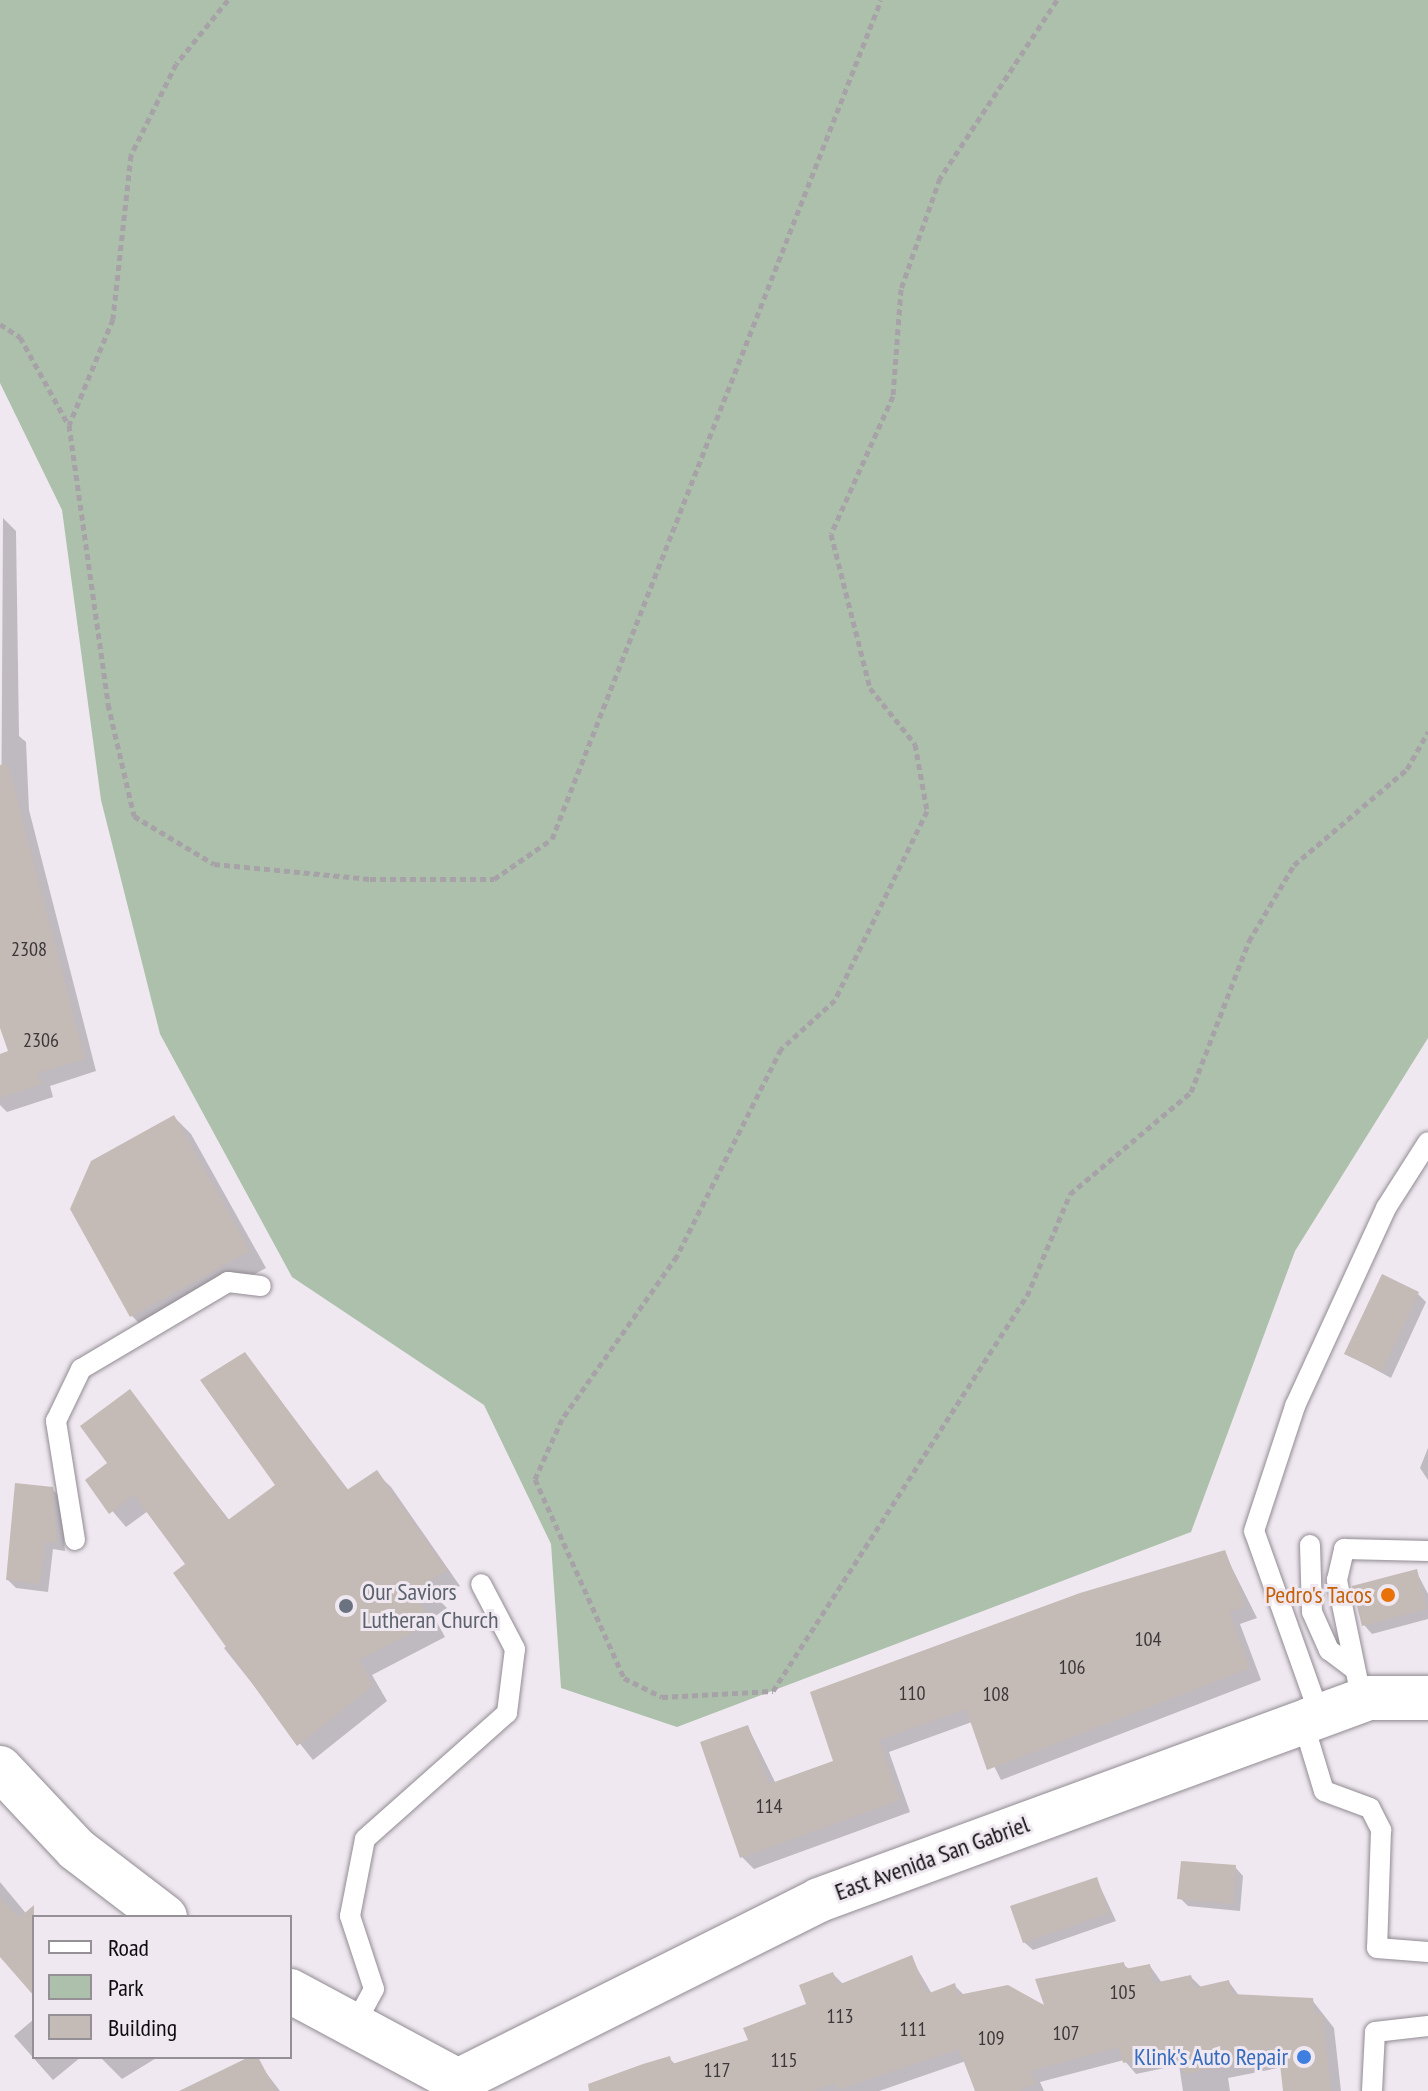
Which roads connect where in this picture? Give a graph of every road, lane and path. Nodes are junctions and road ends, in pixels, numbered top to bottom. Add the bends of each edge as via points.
1 (228, 0) edge
2 (881, 0) edge
3 (1057, 0) edge
4 (0, 324) edge
5 (69, 425) junction
6 (1428, 732) edge
7 (1428, 1142) edge
8 (261, 1286) dead end
9 (75, 1540) dead end
10 (1310, 1545) dead end
11 (1428, 1551) edge
12 (481, 1584) dead end
13 (1357, 1684) junction
14 (1428, 1698) edge
15 (1312, 1719) junction
16 (0, 1768) edge
17 (162, 1915) edge
18 (1428, 1952) edge
19 (292, 1992) edge
20 (354, 2026) junction
21 (1428, 2026) edge
22 (460, 2086) edge
23 (1372, 2091) edge

1 - 5 path via 176,64 131,155 113,319
2 - 5 path via 552,839 494,879 370,879 214,864 134,816 108,704
3 - 6 path via 940,178 901,289 893,396 831,534 870,688 915,744 927,811 835,1000 781,1049 677,1256 562,1419 535,1479 624,1678 662,1697 773,1691 1027,1296 1070,1194 1191,1092 1249,941 1294,865 1407,769
4 - 5 path via 20,337
7 - 15 lane via 1386,1208 1295,1406 1254,1531
8 - 9 lane via 228,1282 81,1369 56,1421
10 - 13 lane via 1312,1612 1329,1650
11 - 13 lane via 1344,1549 1337,1580 1355,1643
12 - 20 lane via 515,1649 507,1713 365,1839 350,1916 374,1989
13 - 14 street, East Avenida San Gabriel
13 - 15 street, East Avenida San Gabriel
15 - 18 lane via 1324,1791 1370,1808 1381,1830 1377,1948
15 - 22 street, East Avenida San Gabriel via 819,1900
16 - 17 street via 76,1849
19 - 20 street
20 - 22 street
21 - 23 lane via 1375,2032

